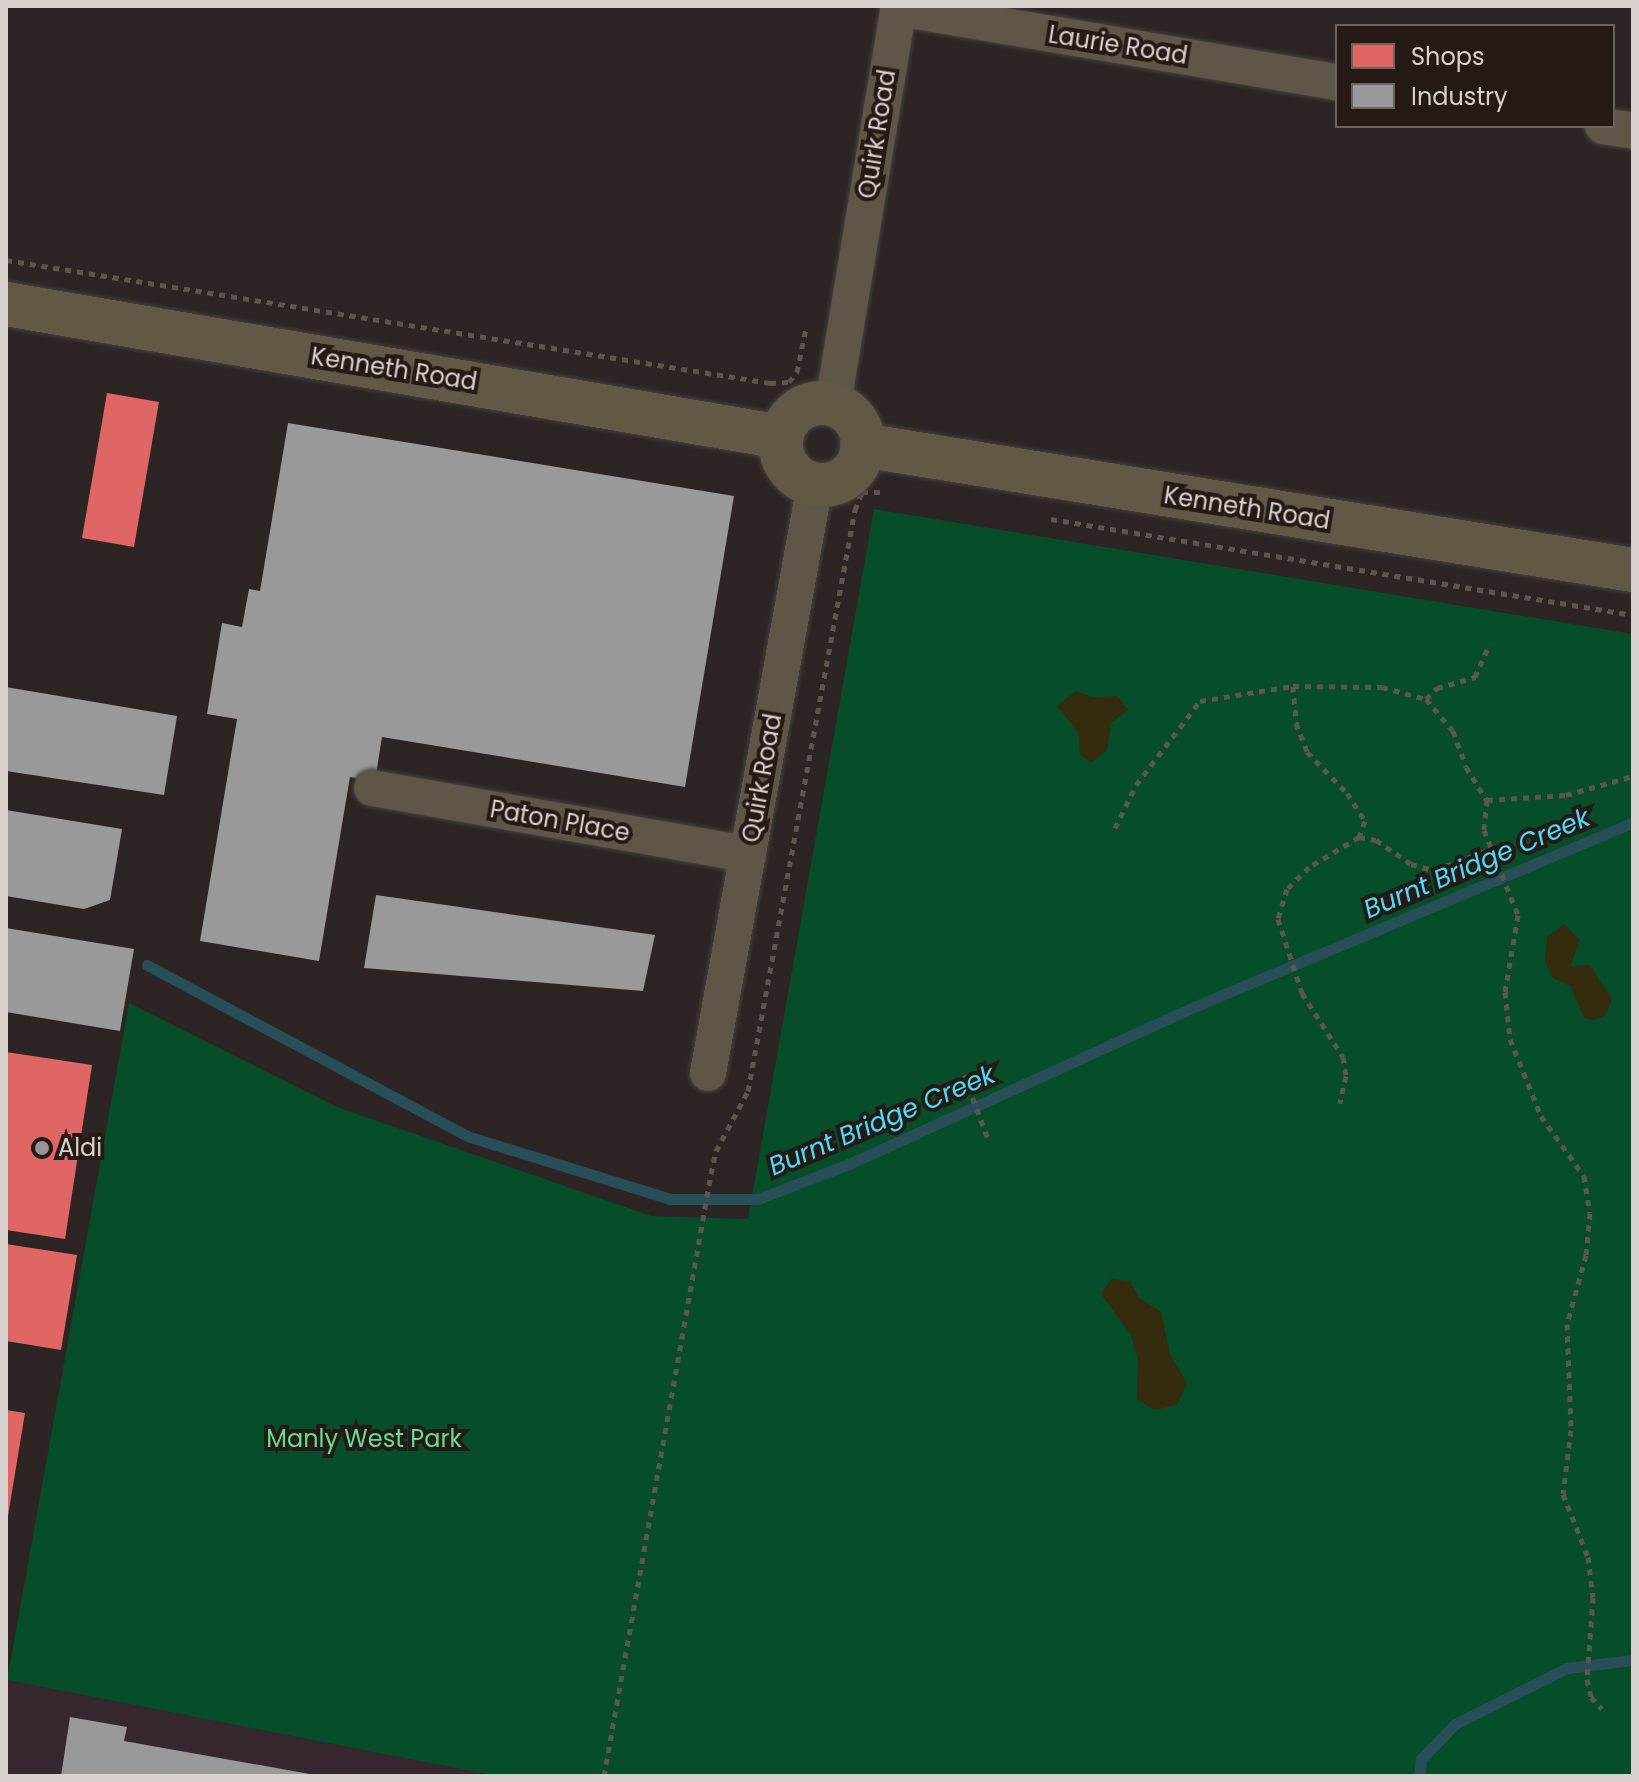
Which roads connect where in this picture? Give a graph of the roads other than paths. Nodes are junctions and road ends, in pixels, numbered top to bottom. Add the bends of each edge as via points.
1 (898, 7) edge
2 (1335, 82) edge
3 (6, 304) edge
4 (833, 404) junction
5 (782, 437) junction
6 (862, 445) junction
7 (815, 484) junction
8 (1633, 570) edge
9 (372, 788) dead end
10 (748, 854) junction
11 (708, 1073) dead end

1 - 2 street, Laurie Road
1 - 4 street, Quirk Road
3 - 5 main road, Kenneth Road
4 - 5 main road via 805,407 787,423
4 - 6 main road via 857,423
5 - 7 main road via 791,471
6 - 7 main road via 849,475
6 - 8 main road, Kenneth Road
7 - 10 street, Quirk Road
9 - 10 street, Paton Place
10 - 11 street, Quirk Road

